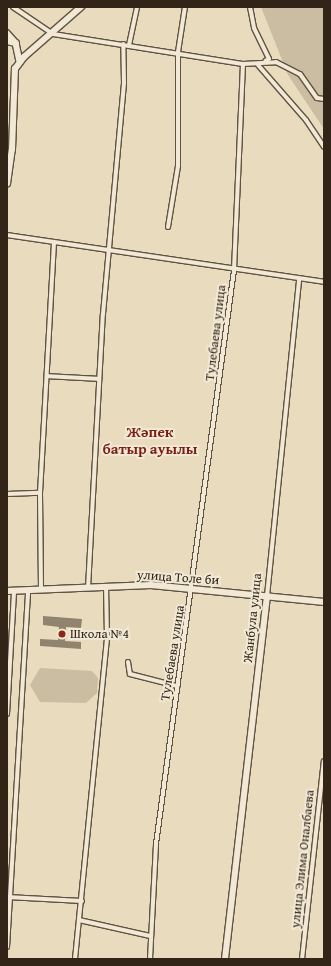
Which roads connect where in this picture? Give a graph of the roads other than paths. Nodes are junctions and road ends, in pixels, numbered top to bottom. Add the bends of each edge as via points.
1 (13, 7) edge
2 (81, 7) edge
3 (137, 7) edge
4 (185, 7) edge
5 (250, 7) edge
6 (8, 33) edge
7 (53, 34) junction
8 (7, 41) edge
9 (16, 43) junction
10 (122, 44) junction
11 (129, 45) junction
12 (178, 52) junction
13 (20, 62) junction
14 (243, 64) junction
15 (258, 65) junction
16 (324, 99) edge
17 (324, 147) edge
18 (7, 184) edge
19 (168, 227) dead end
20 (7, 235) edge
21 (54, 243) junction
22 (110, 250) junction
23 (234, 270) junction
24 (299, 279) junction
25 (324, 282) edge
26 (47, 376) junction
27 (99, 379) junction
28 (40, 493) junction
29 (7, 494) edge
30 (106, 587) junction
31 (88, 588) junction
32 (41, 589) junction
33 (193, 589) junction
34 (28, 590) junction
35 (7, 591) edge
36 (14, 591) junction
37 (267, 596) junction
38 (324, 602) edge
39 (128, 662) dead end
40 (177, 686) junction
41 (7, 714) edge
42 (324, 761) edge
43 (9, 897) edge
44 (82, 901) junction
45 (79, 920) junction
46 (150, 936) junction
47 (7, 947) edge
48 (75, 959) edge
49 (150, 959) edge
50 (225, 959) edge
51 (302, 959) edge

1 - 7 street
2 - 7 street
3 - 11 street
4 - 12 street
5 - 15 street via 254,28 269,59
6 - 9 street
7 - 10 street
7 - 13 street
8 - 9 street
9 - 13 street
10 - 11 street
10 - 22 street via 124,83
11 - 12 street
12 - 14 street
12 - 19 street via 178,166
13 - 18 street via 15,69 12,150
14 - 15 street
14 - 23 street, Тулебаева улица
15 - 16 street via 276,62 295,71 317,98
15 - 17 street via 306,120
20 - 21 street
21 - 22 street
21 - 26 street
22 - 23 street
22 - 27 street
23 - 24 street
23 - 33 street, Тулебаева улица
24 - 25 street
24 - 37 street, Жанбула улица
26 - 27 street
26 - 28 street
27 - 31 street
28 - 29 street
28 - 32 street
30 - 31 street, улица Толе би
30 - 33 street, улица Толе би via 152,585
30 - 44 street via 107,637
31 - 32 street, улица Толе би
32 - 34 street, улица Толе би
33 - 37 street, улица Толе би
33 - 40 street, Тулебаева улица
34 - 36 street, улица Толе би
34 - 43 street
35 - 36 street, улица Толе би
36 - 41 street
37 - 38 street, улица Толе би
37 - 50 street, Жанбула улица
39 - 40 street via 130,674
40 - 46 street, Тулебаева улица via 156,844
42 - 51 street, улица Элима Оналбаева
43 - 44 street
43 - 47 street
44 - 45 street
45 - 46 street
45 - 48 street
46 - 49 street, Тулебаева улица

